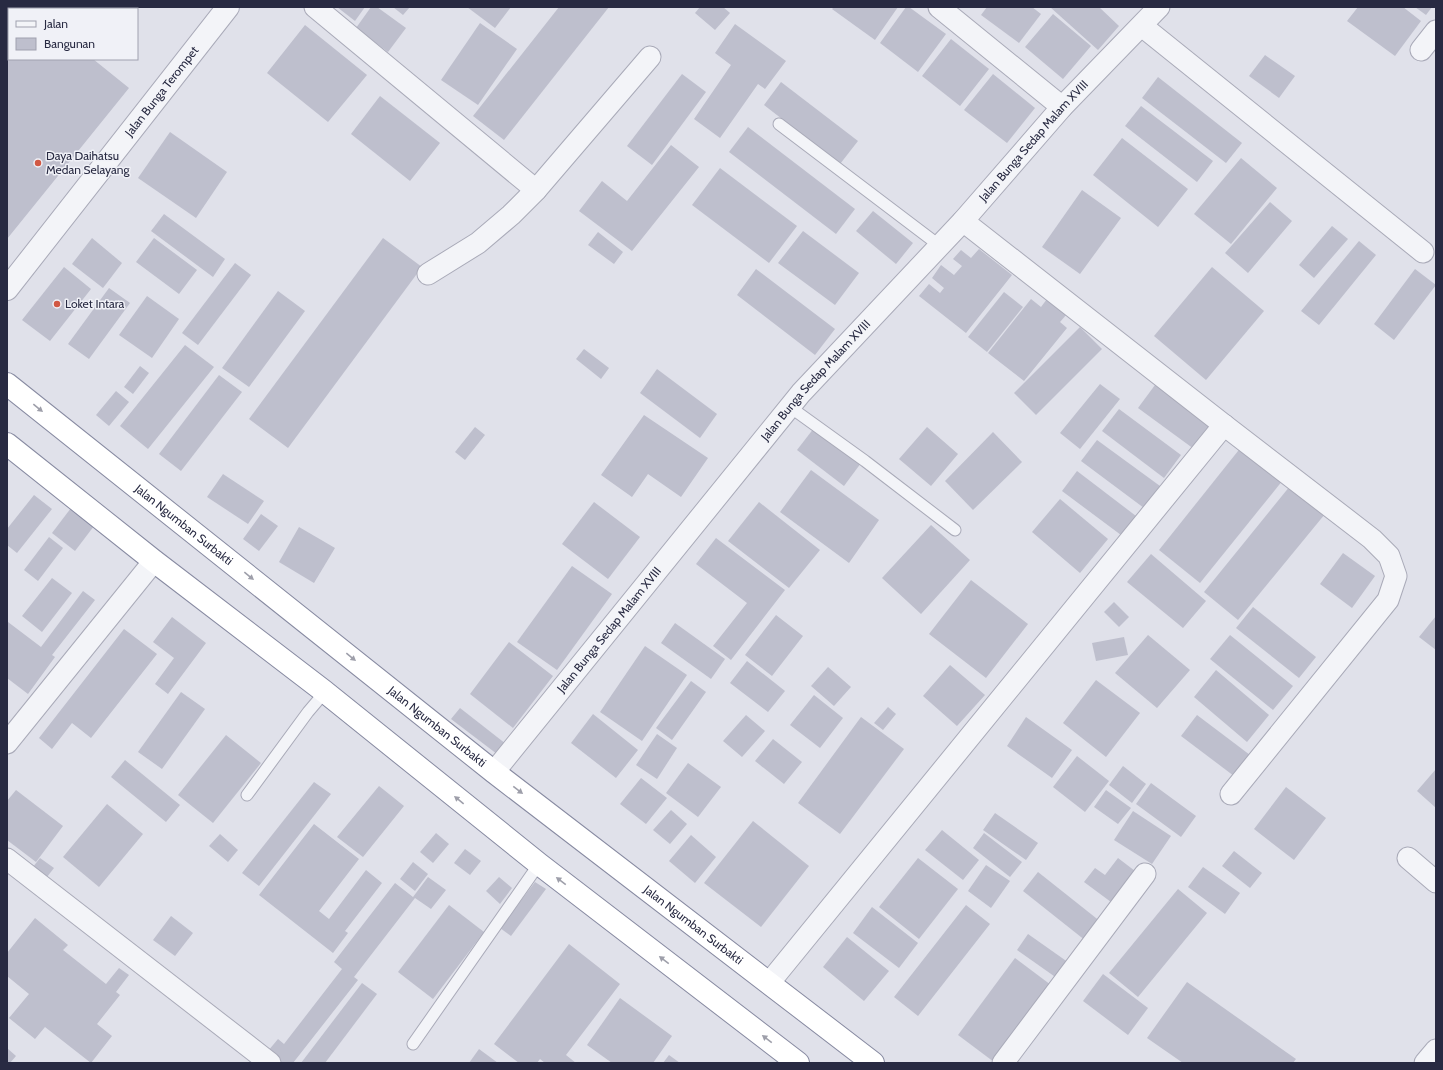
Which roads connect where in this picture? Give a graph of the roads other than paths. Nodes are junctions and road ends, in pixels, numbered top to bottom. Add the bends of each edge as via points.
1 (228, 7) edge
2 (315, 7) edge
3 (939, 7) edge
4 (1159, 7) edge
5 (1142, 26) junction
6 (1436, 31) edge
7 (1421, 50) dead end
8 (650, 57) dead end
9 (1062, 107) junction
10 (779, 124) dead end
11 (536, 190) junction
12 (963, 221) junction
13 (940, 246) junction
14 (1423, 252) dead end
15 (428, 274) dead end
16 (7, 289) edge
17 (7, 384) edge
18 (790, 407) junction
19 (1224, 425) junction
20 (7, 444) edge
21 (956, 530) dead end
22 (154, 561) junction
23 (325, 692) junction
24 (7, 743) edge
25 (494, 772) junction
26 (1231, 794) dead end
27 (247, 795) dead end
28 (1408, 858) dead end
29 (7, 859) edge
30 (539, 864) junction
31 (1145, 874) dead end
32 (1436, 882) edge
33 (769, 983) junction
34 (413, 1044) dead end
35 (1436, 1050) edge
36 (270, 1063) edge
37 (798, 1063) edge
38 (872, 1063) edge
39 (1003, 1063) edge
40 (1425, 1063) edge

1 - 16 street, Jalan Bunga Terompet
2 - 11 street
3 - 9 street
4 - 5 street, Jalan Bunga Sedap Malam XVIII
5 - 9 street, Jalan Bunga Sedap Malam XVIII
5 - 14 street
6 - 7 street
8 - 11 street
9 - 12 street, Jalan Bunga Sedap Malam XVIII
10 - 13 lane
11 - 15 street via 512,215 478,243
12 - 13 street, Jalan Bunga Sedap Malam XVIII
12 - 19 street
13 - 18 street, Jalan Bunga Sedap Malam XVIII
17 -> 25 highway, Jalan Ngumban Surbakti
18 - 21 lane
18 - 25 street, Jalan Bunga Sedap Malam XVIII
19 - 26 street via 1372,539 1389,556 1396,576 1388,600
19 - 33 street
20 - 22 highway
22 - 23 highway
22 - 24 street
23 - 27 lane
30 -> 23 highway
25 -> 33 highway, Jalan Ngumban Surbakti
28 - 32 street
29 - 36 street
30 - 34 lane
37 -> 30 highway
31 - 39 street
33 - 38 highway, Jalan Ngumban Surbakti
35 - 40 street

